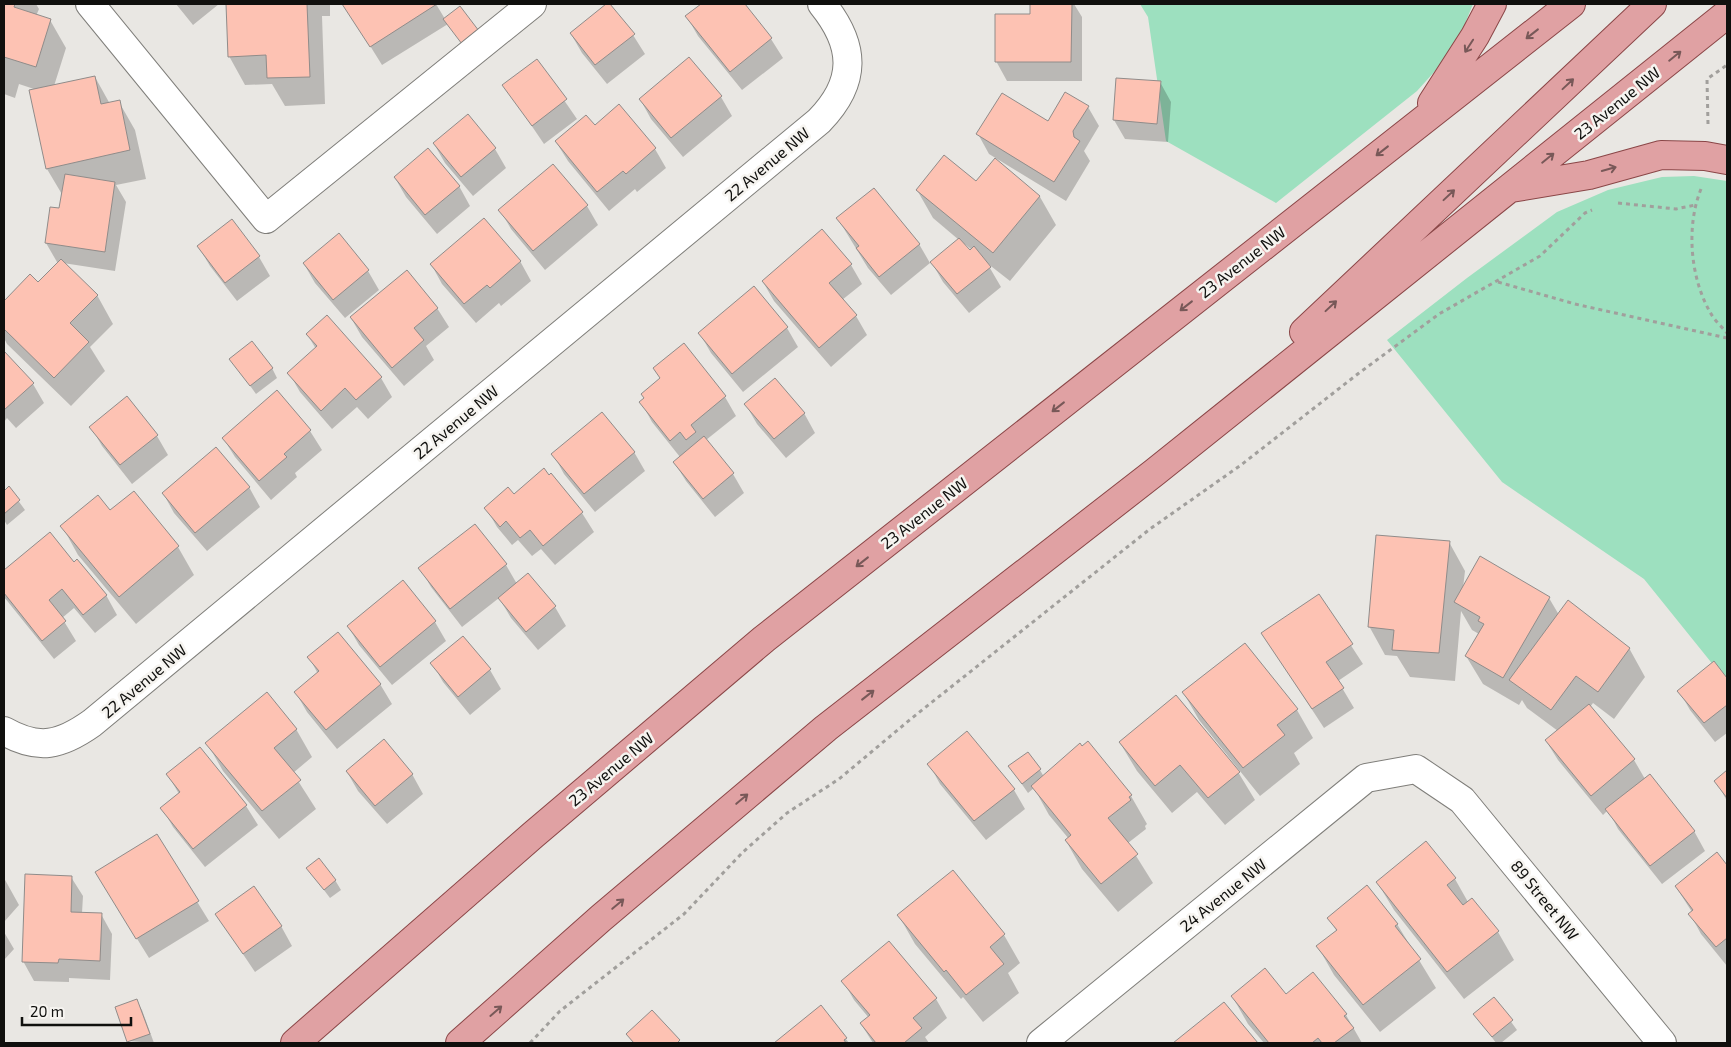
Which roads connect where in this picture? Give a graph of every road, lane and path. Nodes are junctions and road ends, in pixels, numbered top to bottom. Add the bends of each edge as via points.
1 (90, 4) edge
2 (532, 4) edge
3 (822, 4) edge
4 (1492, 4) edge
5 (1571, 4) edge
6 (1652, 4) edge
7 (1724, 14) edge
8 (1727, 64) edge
9 (1420, 121) junction
10 (1716, 158) edge
11 (1510, 188) junction
12 (1615, 202) dead end
13 (1600, 205) dead end
14 (1498, 282) junction
15 (1727, 333) edge
16 (1727, 338) edge
17 (1155, 472) junction
18 (4, 731) edge
19 (1416, 770) joint
20 (296, 1043) edge
21 (460, 1043) edge
22 (530, 1043) edge
23 (1041, 1043) edge
24 (1662, 1043) edge

1 - 2 street via 266,219
3 - 18 street, 22 Avenue NW via 838,26 849,69 838,99 812,127 92,723 62,740 36,744
4 -> 9 main road
5 -> 9 main road, 23 Avenue NW
17 -> 6 main road
11 -> 7 main road, 23 Avenue NW
8 - 10 path via 1707,79 1709,132
9 -> 20 main road, 23 Avenue NW via 764,639 533,835
11 -> 10 main road via 1589,175 1661,155
11 - 17 main road, 23 Avenue NW
12 - 15 path via 1676,208 1694,205 1692,237 1696,276 1710,313
13 - 14 path via 1585,213 1540,256
14 - 16 path via 1575,304
14 - 22 path via 1439,314 1241,465 1150,529 839,779 787,813 743,852 684,914 560,1011
21 -> 17 main road, 23 Avenue NW via 826,728
19 - 23 street, 24 Avenue NW via 1366,778
19 - 24 street, 89 Street NW via 1462,800

